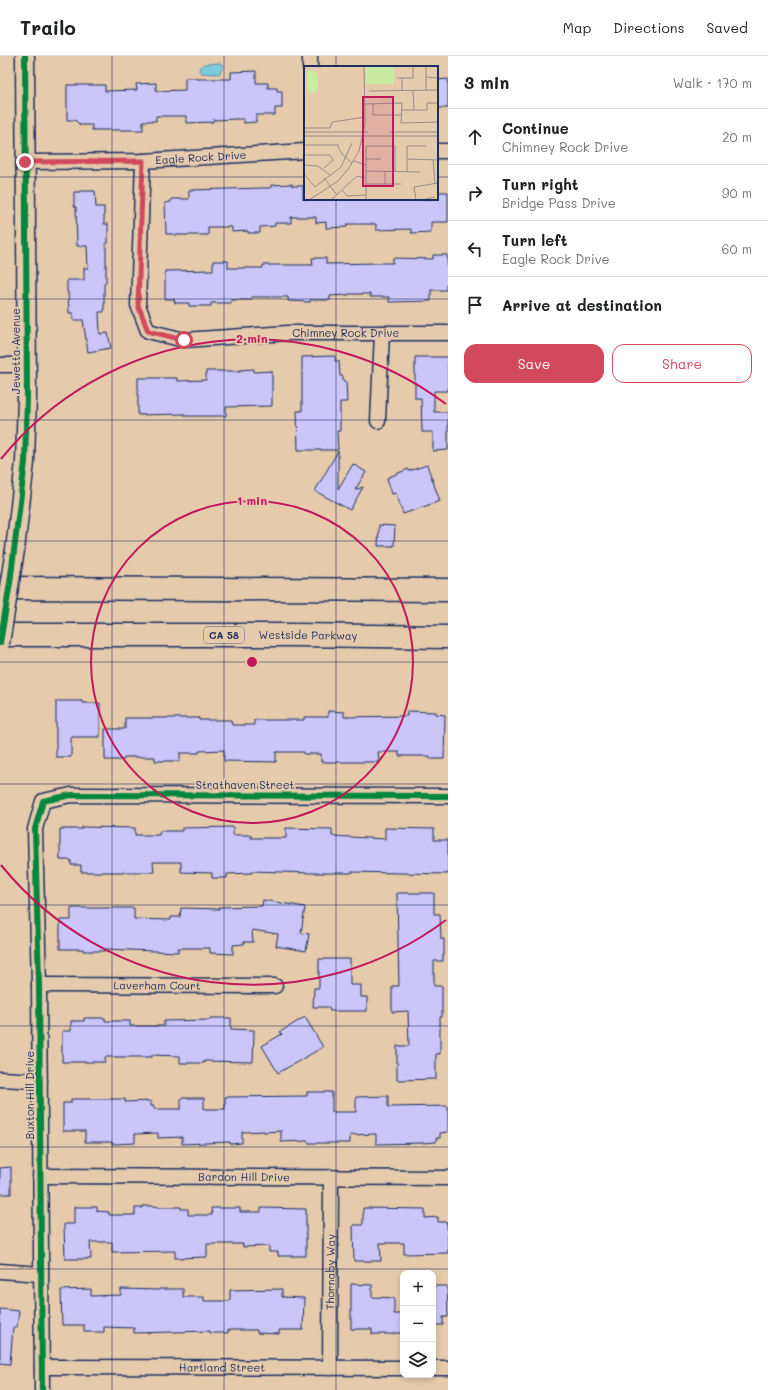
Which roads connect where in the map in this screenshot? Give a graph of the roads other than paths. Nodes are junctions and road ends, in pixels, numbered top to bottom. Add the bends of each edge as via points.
1 (25, 56) edge
2 (304, 151) edge
3 (143, 161) junction
4 (25, 162) junction
5 (382, 333) junction
6 (448, 333) edge
7 (0, 365) edge
8 (26, 365) junction
9 (378, 421) dead end
10 (0, 588) edge
11 (448, 590) edge
12 (0, 635) edge
13 (448, 637) edge
14 (0, 643) edge
15 (448, 796) edge
16 (43, 802) joint
17 (39, 985) junction
18 (274, 986) dead end
19 (0, 1079) edge
20 (40, 1081) junction
21 (40, 1176) junction
22 (331, 1177) junction
23 (448, 1178) edge
24 (0, 1272) edge
25 (41, 1274) junction
26 (42, 1367) junction
27 (330, 1368) junction
28 (400, 1368) edge
29 (436, 1368) edge
30 (448, 1368) edge
31 (42, 1390) edge

1 - 4 street, Jewetta Avenue
2 - 3 street, Eagle Rock Drive
3 - 4 street, Eagle Rock Drive
3 - 5 street, Chimney Rock Drive via 138,305 148,331 184,340 288,333
4 - 8 street, Jewetta Avenue
5 - 6 street, Chimney Rock Drive
5 - 9 street
7 - 8 street
8 - 14 street, Jewetta Avenue, bridge via 25,462 15,550
10 - 11 highway
12 - 13 highway, Westside Parkway / CA 58
15 - 16 street, Strathaven Street via 71,795
16 - 17 street, Buxton Hill Drive via 35,830
17 - 18 street, Laverham Court
17 - 20 street, Buxton Hill Drive
19 - 20 street
20 - 21 street, Buxton Hill Drive
21 - 22 street, Bardon Hill Drive
21 - 25 street, Buxton Hill Drive
22 - 23 street, Bardon Hill Drive
22 - 27 street, Thornaby Way
24 - 25 street
25 - 26 street, Buxton Hill Drive
26 - 27 street, Hartland Street
26 - 31 street, Buxton Hill Drive
27 - 28 street, Hartland Street
29 - 30 street

